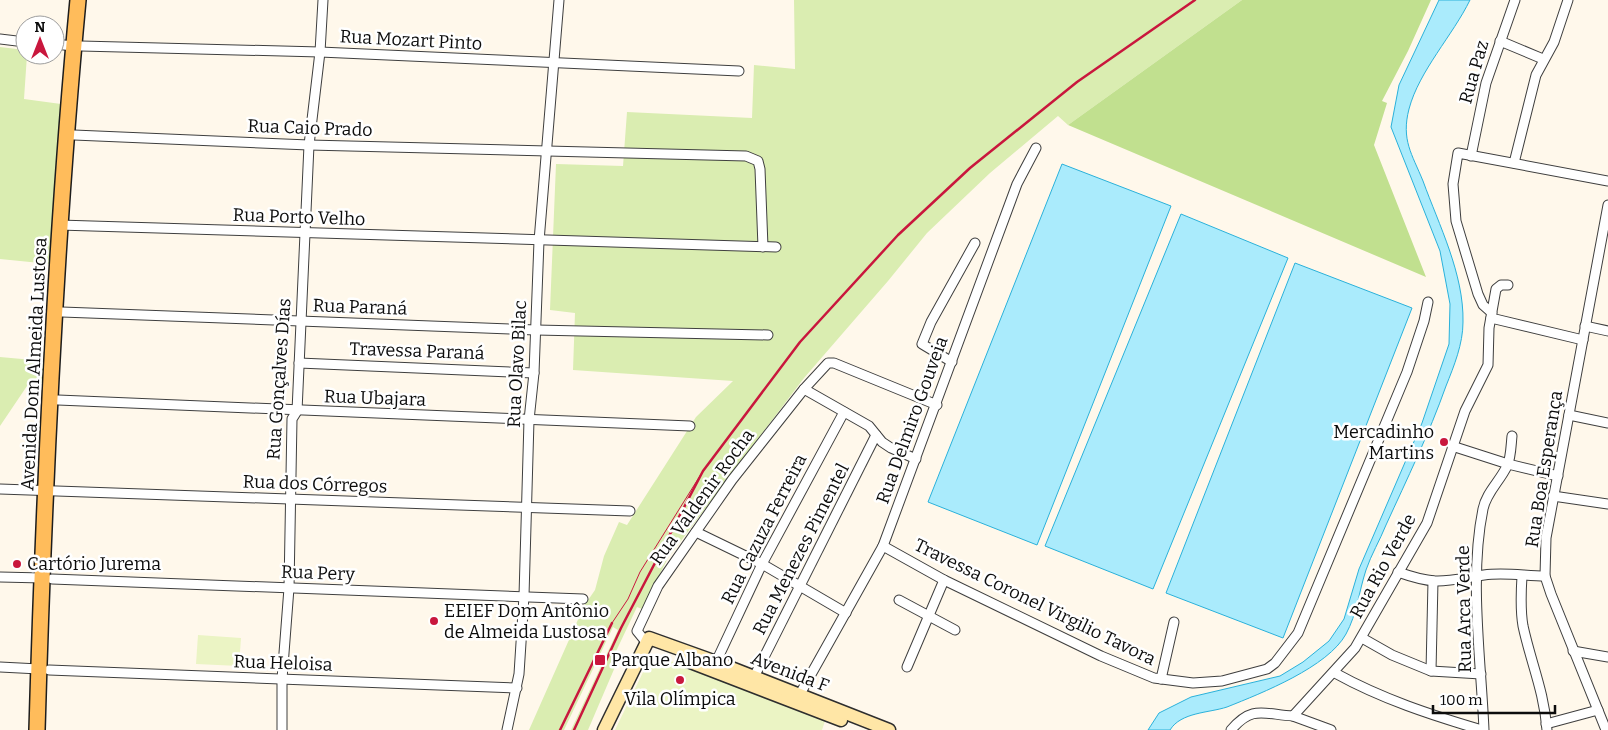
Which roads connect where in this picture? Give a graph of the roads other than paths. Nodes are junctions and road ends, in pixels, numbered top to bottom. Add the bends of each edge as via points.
1 (78, 0) edge
2 (86, 0) edge
3 (323, 0) edge
4 (559, 0) edge
5 (1515, 0) edge
6 (1568, 0) edge
7 (0, 39) edge
8 (15, 41) edge
9 (1500, 41) junction
10 (65, 45) edge
11 (77, 46) junction
12 (320, 52) junction
13 (1543, 59) junction
14 (554, 63) junction
15 (739, 71) dead end
16 (74, 79) junction
17 (74, 135) junction
18 (308, 144) junction
19 (1036, 148) dead end
20 (545, 152) junction
21 (1471, 156) junction
22 (1514, 163) junction
23 (1608, 181) edge
24 (1608, 205) edge
25 (63, 225) junction
26 (303, 234) junction
27 (539, 241) junction
28 (975, 243) dead end
29 (763, 247) junction
30 (776, 247) dead end
31 (1508, 285) dead end
32 (1428, 302) dead end
33 (62, 312) junction
34 (1492, 315) junction
35 (300, 321) junction
36 (1585, 326) junction
37 (536, 330) junction
38 (1608, 331) edge
39 (768, 335) dead end
40 (1583, 340) junction
41 (952, 362) junction
42 (299, 363) junction
43 (534, 373) junction
44 (804, 390) junction
45 (58, 400) junction
46 (937, 405) junction
47 (297, 411) junction
48 (844, 412) junction
49 (1569, 415) junction
50 (529, 420) junction
51 (1608, 423) edge
52 (690, 426) dead end
53 (876, 435) junction
54 (1512, 436) dead end
55 (52, 440) junction
56 (1452, 446) junction
57 (916, 459) junction
58 (1508, 464) junction
59 (1558, 476) junction
60 (0, 489) edge
61 (50, 490) junction
62 (1554, 496) junction
63 (289, 500) junction
64 (1608, 504) edge
65 (527, 508) junction
66 (630, 511) dead end
67 (696, 532) junction
68 (883, 546) junction
69 (762, 564) junction
70 (1398, 572) junction
71 (1522, 576) junction
72 (1546, 576) junction
73 (0, 577) edge
74 (1477, 577) junction
75 (47, 578) junction
76 (944, 580) junction
77 (1433, 582) junction
78 (800, 585) junction
79 (289, 588) junction
80 (524, 596) junction
81 (583, 599) dead end
82 (899, 600) dead end
83 (846, 613) junction
84 (929, 616) junction
85 (1174, 622) dead end
86 (955, 630) dead end
87 (644, 637) junction
88 (1362, 638) junction
89 (1573, 651) junction
90 (1608, 657) edge
91 (716, 662) junction
92 (907, 667) dead end
93 (0, 668) edge
94 (44, 669) junction
95 (1431, 670) junction
96 (1335, 673) junction
97 (1481, 674) junction
98 (754, 677) junction
99 (282, 679) junction
100 (1162, 679) junction
101 (517, 688) junction
102 (774, 689) junction
103 (800, 694) junction
104 (1598, 710) junction
105 (1293, 716) junction
106 (1546, 727) edge
107 (37, 730) edge
108 (47, 730) edge
109 (282, 730) edge
110 (507, 730) edge
111 (604, 730) edge
112 (866, 730) edge
113 (889, 730) edge
114 (1231, 730) edge
115 (1331, 730) edge
116 (1483, 730) edge
117 (1606, 730) edge

1 - 11 main road, Avenida Dom Almeida Lustosa
2 - 11 main road, Avenida Dom Almeida Lustosa
3 - 12 street, Rua Gonçalves Días
4 - 14 street, Rua Olavo Bilac
5 - 9 street, Rua Paz
6 - 13 street via 1554,42
7 - 8 street
9 - 13 street
9 - 21 street, Rua Paz via 1484,91
10 - 11 street, Rua Mozart Pinto
11 - 12 street, Rua Mozart Pinto
11 - 16 main road, Avenida Dom Almeida Lustosa
12 - 14 street, Rua Mozart Pinto
12 - 18 street, Rua Gonçalves Días
13 - 22 street
14 - 15 street, Rua Mozart Pinto
14 - 20 street, Rua Olavo Bilac
16 - 17 main road, Avenida Dom Almeida Lustosa
16 - 25 main road, Avenida Dom Almeida Lustosa
17 - 18 street, Rua Caio Prado
17 - 25 main road, Avenida Dom Almeida Lustosa
18 - 20 street, Rua Caio Prado
18 - 26 street, Rua Gonçalves Días
19 - 41 street, Rua Delmiro Gouveia via 1017,184
20 - 27 street, Rua Olavo Bilac
20 - 29 street, Rua Caio Prado via 746,156 758,161
21 - 22 street
21 - 34 street via 1458,153 1453,184 1456,221 1478,294
22 - 23 street
24 - 36 street, Rua Boa Esperança
25 - 26 street, Rua Porto Velho
25 - 33 main road, Avenida Dom Almeida Lustosa
25 - 55 main road, Avenida Dom Almeida Lustosa
26 - 27 street, Rua Porto Velho
26 - 35 street, Rua Gonçalves Días
27 - 29 street, Rua Porto Velho
27 - 37 street, Rua Olavo Bilac
28 - 41 street via 922,344
29 - 30 street, Rua Porto Velho
31 - 34 street, Rua Rio Verde via 1498,286
32 - 100 street, Travessa Coronel Virgilio Tavora via 1407,372 1298,633 1268,669 1222,681 1193,683
33 - 35 street, Rua Paraná
33 - 45 main road, Avenida Dom Almeida Lustosa
34 - 40 street
34 - 56 street, Rua Rio Verde via 1488,365 1471,396
35 - 37 street, Rua Paraná
35 - 42 street, Rua Gonçalves Días
36 - 38 street
36 - 40 street, Rua Boa Esperança
37 - 39 street, Rua Paraná
37 - 43 street, Rua Olavo Bilac
40 - 49 street, Rua Boa Esperança
41 - 46 street, Rua Delmiro Gouveia
42 - 43 street, Travessa Paraná
42 - 47 street, Rua Gonçalves Días
43 - 50 street, Rua Olavo Bilac
44 - 46 street, Rua Valdenir Rocha via 830,362
44 - 48 street
44 - 67 street, Rua Valdenir Rocha via 732,480
45 - 47 street, Rua Ubajara
45 - 55 main road, Avenida Dom Almeida Lustosa
46 - 57 street, Rua Delmiro Gouveia
47 - 50 street, Rua Ubajara
47 - 63 street, Rua Gonçalves Días via 292,419
48 - 53 street via 869,426
48 - 69 street, Rua Cazuza Ferreira
49 - 51 street
49 - 59 street, Rua Boa Esperança
50 - 52 street, Rua Ubajara
50 - 65 street, Rua Olavo Bilac
53 - 57 street via 891,448
53 - 78 street, Rua Menezes Pimentel
54 - 58 street, Rua Arca Verde
55 - 61 main road, Avenida Dom Almeida Lustosa
56 - 58 street
56 - 70 street, Rua Rio Verde via 1427,523
57 - 68 street, Rua Delmiro Gouveia
58 - 59 street
58 - 74 street, Rua Arca Verde via 1486,498
59 - 62 street, Rua Boa Esperança
60 - 61 street, Rua dos Córregos
61 - 63 street, Rua dos Córregos
61 - 75 main road, Avenida Dom Almeida Lustosa
62 - 64 street
62 - 72 street, Rua Boa Esperança via 1546,538
63 - 65 street, Rua dos Córregos
63 - 79 street, Rua Gonçalves Días
65 - 66 street, Rua dos Córregos
65 - 80 street, Rua Olavo Bilac
67 - 69 street
67 - 87 street, Rua Valdenir Rocha via 658,586
68 - 76 street, Travessa Coronel Virgilio Tavora
68 - 83 street, Rua Delmiro Gouveia
69 - 78 street
69 - 91 street, Rua Cazuza Ferreira
70 - 77 street
70 - 88 street, Rua Rio Verde
71 - 72 street
71 - 74 street via 1495,574
71 - 106 street via 1520,607 1523,626 1544,696
72 - 89 street, Rua Boa Esperança
73 - 75 street, Rua Pery
74 - 77 street
74 - 97 street, Rua Arca Verde
75 - 79 street, Rua Pery
75 - 94 main road, Avenida Dom Almeida Lustosa
76 - 84 street
76 - 100 street, Travessa Coronel Virgilio Tavora via 1101,656
77 - 95 street
78 - 83 street
78 - 98 street, Rua Menezes Pimentel
79 - 80 street, Rua Pery
79 - 99 street, Rua Gonçalves Días
80 - 81 street, Rua Pery
80 - 101 street, Rua Olavo Bilac
82 - 84 street
83 - 103 street, Rua Delmiro Gouveia
84 - 86 street
84 - 92 street
85 - 100 street
87 - 91 street, Avenida F
87 - 102 street, Avenida F via 663,651
87 - 111 street
88 - 95 street via 1392,655
88 - 96 street, Rua Rio Verde
89 - 90 street
89 - 104 street, Rua Boa Esperança
91 - 98 street, Avenida F
93 - 94 street, Rua Heloisa
94 - 99 street, Rua Heloisa
94 - 107 main road, Avenida Dom Almeida Lustosa
94 - 108 main road, Avenida Dom Almeida Lustosa
95 - 97 street
96 - 105 street, Rua Rio Verde
96 - 116 street via 1366,690 1407,706
97 - 116 street, Rua Arca Verde
98 - 102 street, Avenida F
99 - 101 street, Rua Heloisa
99 - 109 street, Rua Gonçalves Días
101 - 110 street, Rua Olavo Bilac
102 - 103 street, Avenida F
102 - 112 street, Avenida F
103 - 113 street, Avenida F
104 - 106 street
104 - 117 street, Rua Boa Esperança
105 - 114 street via 1250,713
105 - 115 street

